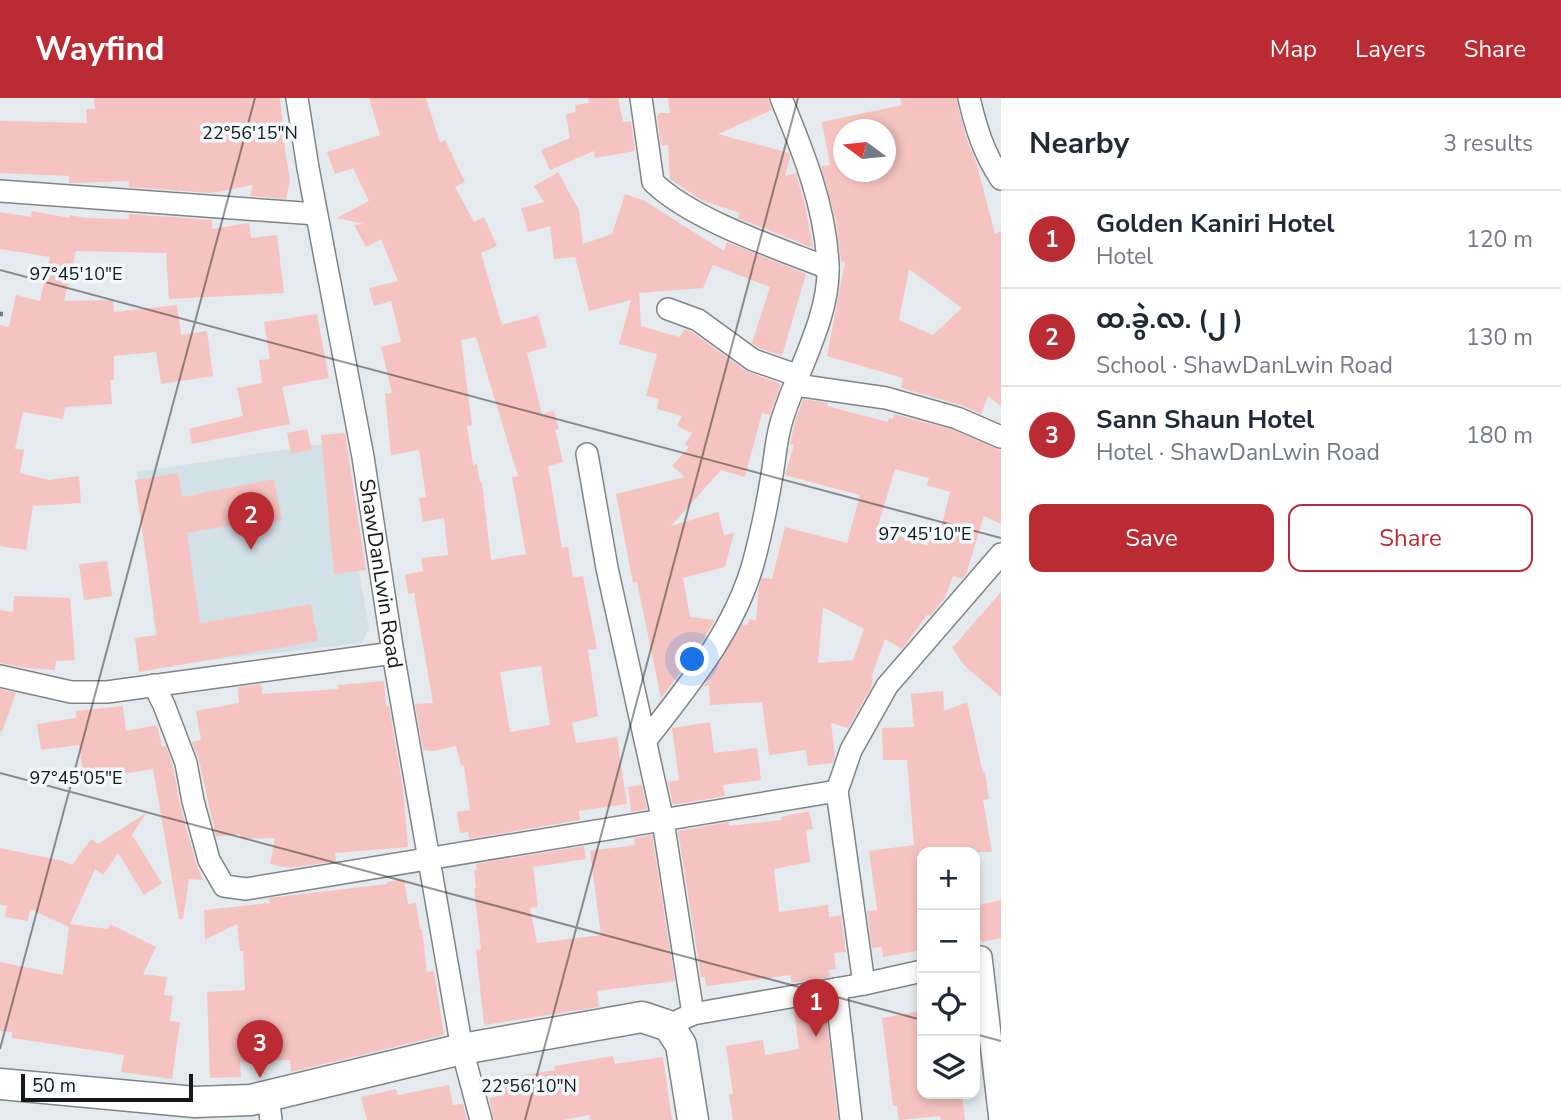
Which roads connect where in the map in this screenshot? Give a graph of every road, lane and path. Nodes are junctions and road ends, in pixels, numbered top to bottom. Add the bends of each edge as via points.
1 (296, 98) edge
2 (640, 98) edge
3 (781, 98) edge
4 (970, 98) edge
5 (1001, 179) edge
6 (0, 191) edge
7 (316, 214) junction
8 (828, 268) junction
9 (667, 309) dead end
10 (797, 380) junction
11 (1001, 438) edge
12 (587, 454) dead end
13 (1001, 554) edge
14 (393, 653) junction
15 (0, 676) edge
16 (154, 685) junction
17 (646, 740) junction
18 (837, 791) junction
19 (663, 821) junction
20 (430, 858) junction
21 (986, 957) edge
22 (917, 972) edge
23 (864, 984) junction
24 (836, 989) junction
25 (681, 1020) junction
26 (462, 1049) junction
27 (0, 1084) edge
28 (269, 1108) edge
29 (481, 1120) edge
30 (693, 1120) edge
31 (851, 1120) edge
32 (1000, 1120) edge

1 - 7 street, ShawDanLwin Road
2 - 8 street via 653,182 663,192 706,217
3 - 8 street via 824,226
4 - 5 street via 976,128
6 - 7 street
7 - 14 street, ShawDanLwin Road via 363,457
8 - 10 street via 823,305
9 - 10 street via 698,320 753,360
10 - 11 street via 957,418
10 - 17 street via 780,424 752,566 735,609 707,660
12 - 17 street
13 - 18 street via 887,686 851,750
14 - 16 street
14 - 20 street, ShawDanLwin Road
15 - 16 street via 71,692
16 - 20 street via 186,763 209,860 224,886 247,889
17 - 19 street
18 - 19 street
18 - 23 street
19 - 20 street
19 - 25 street
20 - 26 street, ShawDanLwin Road
21 - 32 street
22 - 23 street
23 - 24 street
24 - 25 street
24 - 31 street
25 - 26 main road via 642,1017
25 - 30 main road
26 - 28 main road
26 - 29 street, ShawDanLwin Road
27 - 28 main road via 195,1102 251,1100

